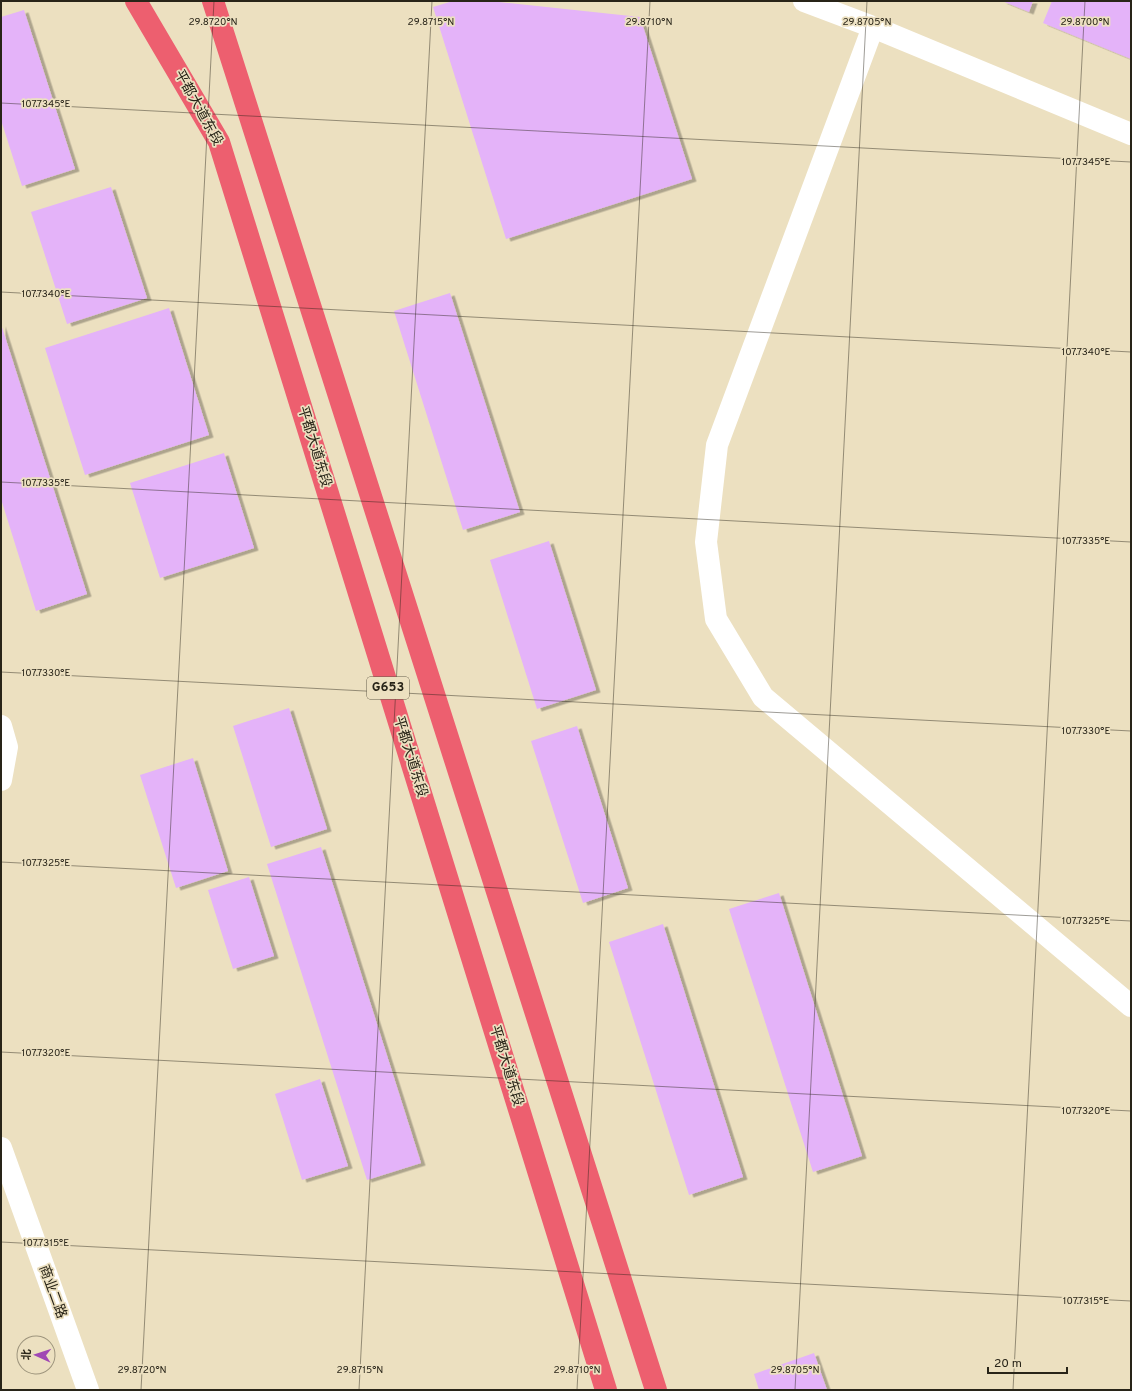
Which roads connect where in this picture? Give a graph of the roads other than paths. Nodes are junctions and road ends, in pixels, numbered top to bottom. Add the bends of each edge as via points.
1 (136, 1) edge
2 (213, 1) edge
3 (804, 1) edge
4 (873, 28) junction
5 (1131, 134) edge
6 (1, 726) edge
7 (1, 780) edge
8 (1131, 1006) edge
9 (1, 1148) edge
10 (88, 1390) edge
11 (606, 1390) edge
12 (656, 1390) edge

1 - 11 highway, 平都大道东段 / G653 via 219,142
2 - 12 highway, G653
3 - 4 street
4 - 5 street
4 - 8 street via 717,445 706,542 716,619 763,697
6 - 7 street via 7,747
9 - 10 street, 商业二路

